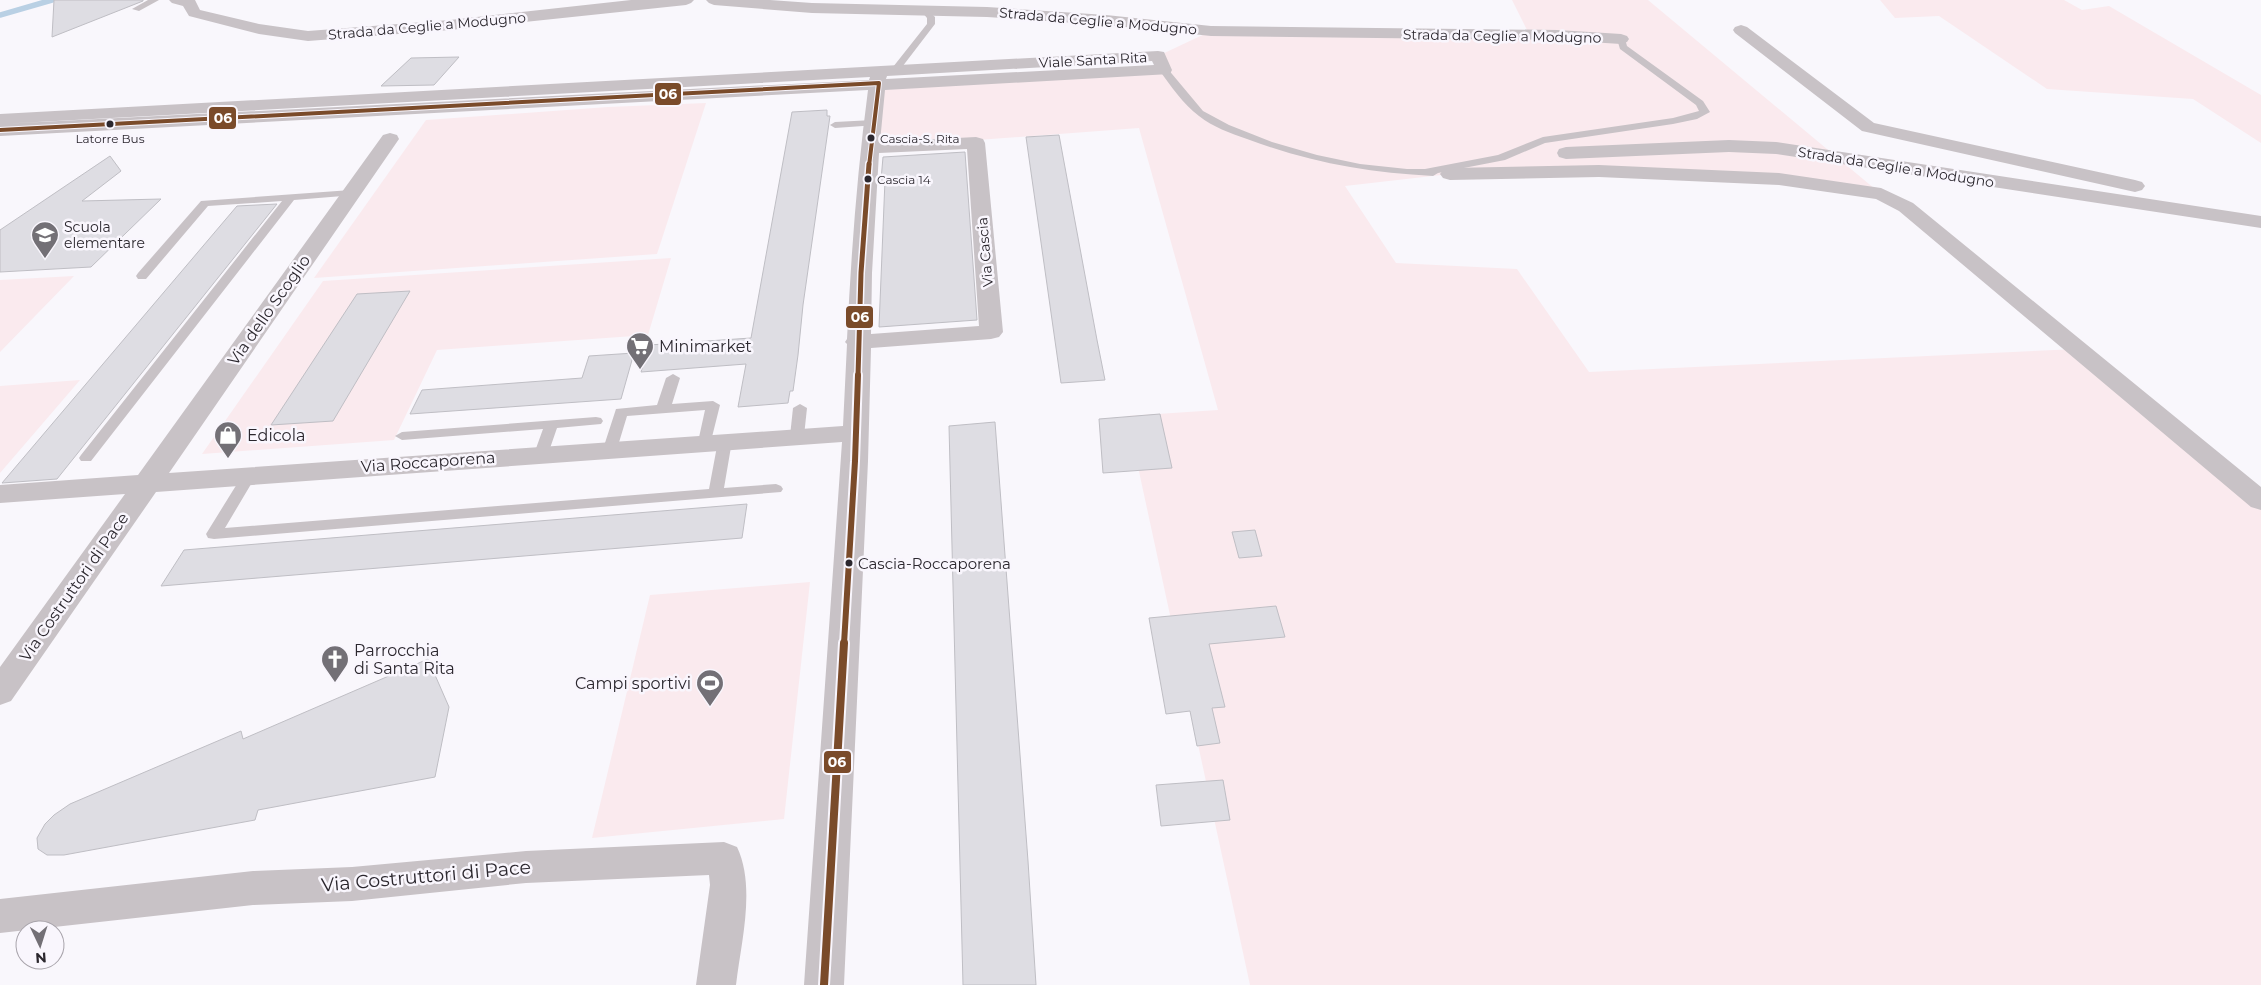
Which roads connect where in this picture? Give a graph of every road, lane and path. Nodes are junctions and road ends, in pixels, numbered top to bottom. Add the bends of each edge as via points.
1 (155, 0) edge
2 (686, 0) edge
3 (714, 0) edge
4 (187, 1) edge
5 (136, 9) dead end
6 (926, 12) junction
7 (1741, 30) dead end
8 (1621, 39) joint
9 (1164, 70) joint
10 (885, 74) junction
11 (578, 94) junction
12 (0, 119) edge
13 (835, 125) dead end
14 (0, 130) edge
15 (871, 136) junction
16 (390, 139) dead end
17 (1501, 158) junction
18 (1423, 173) junction
19 (1450, 174) joint
20 (351, 193) junction
21 (291, 197) junction
22 (2261, 222) edge
23 (142, 276) dead end
24 (857, 342) junction
25 (673, 378) dead end
26 (800, 408) dead end
27 (663, 409) junction
28 (596, 421) dead end
29 (552, 424) junction
30 (856, 433) junction
31 (402, 436) dead end
32 (797, 436) junction
33 (715, 442) junction
34 (610, 449) junction
35 (541, 454) junction
36 (86, 458) dead end
37 (250, 474) junction
38 (148, 482) junction
39 (776, 489) dead end
40 (0, 494) edge
41 (716, 494) junction
42 (2261, 501) edge
43 (0, 692) edge
44 (0, 916) edge
45 (716, 985) edge
46 (824, 985) edge

1 - 5 lane
2 - 4 street, Strada da Ceglie a Modugno via 308,36 259,29 194,13
3 - 6 street, Strada da Ceglie a Modugno
6 - 8 street, Strada da Ceglie a Modugno via 1106,20 1211,31 1558,35
6 - 10 lane via 931,17 931,24
7 - 22 street via 1868,127 2230,207
8 - 17 lane, Strada da Ceglie a Modugno via 1622,47 1700,103 1704,112 1672,121 1543,140
9 - 10 street, Viale Santa Rita
9 - 18 lane via 1196,109 1236,132 1307,158 1362,168
10 - 11 street, Viale Santa Rita
10 - 15 street
11 - 12 street, Viale Santa Rita
11 - 14 street, Viale Santa Rita
13 - 15 lane
15 - 24 street
15 - 24 street, Via Cascia via 976,143 992,332
16 - 20 street, Via dello Scoglio
17 - 18 lane
17 - 22 street, Strada da Ceglie a Modugno via 1729,146 1776,148
18 - 19 lane
19 - 42 street via 1598,171 1769,178 1881,194 1906,206
20 - 21 lane
20 - 38 street, Via dello Scoglio
21 - 23 lane via 205,203
21 - 36 lane
24 - 30 street
25 - 27 lane
26 - 32 lane
27 - 33 lane via 713,405
27 - 34 lane via 622,412
28 - 29 lane
29 - 31 lane
29 - 35 lane
30 - 32 street, Via Roccaporena
30 - 46 street
32 - 33 street, Via Roccaporena
33 - 34 street, Via Roccaporena
33 - 41 lane
34 - 35 street, Via Roccaporena
35 - 37 street, Via Roccaporena
37 - 38 street, Via Roccaporena
37 - 41 lane via 214,534
38 - 40 street, Via Roccaporena
38 - 43 street, Via Costruttori di Pace
39 - 41 lane
44 - 45 street, Via Costruttori di Pace via 253,888 352,884 526,867 724,858 729,885

